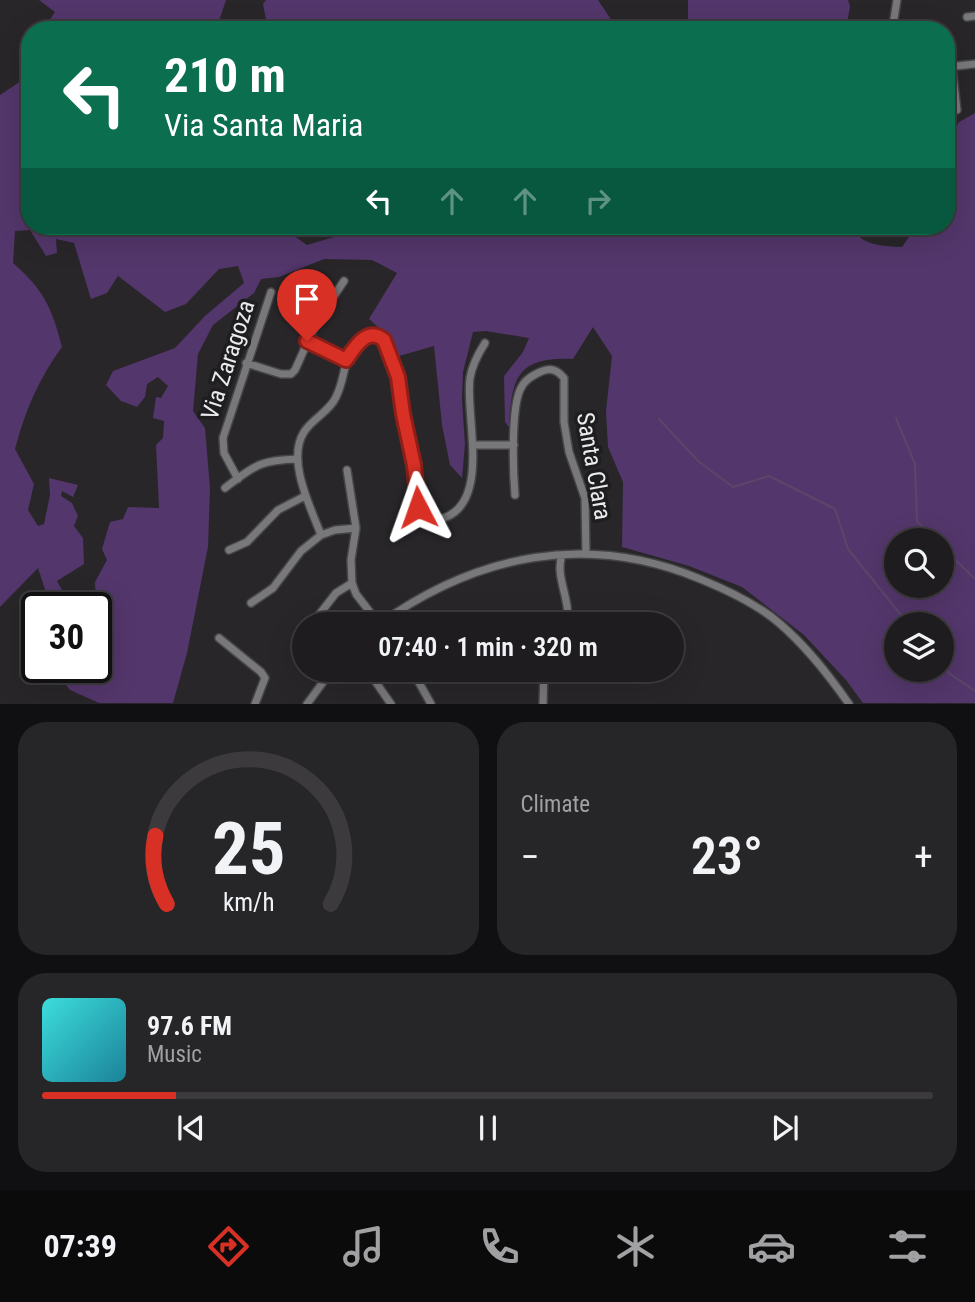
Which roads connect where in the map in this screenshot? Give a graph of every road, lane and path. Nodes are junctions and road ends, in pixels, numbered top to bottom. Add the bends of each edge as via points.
1 (897, 0) edge
2 (894, 21) edge
3 (975, 64) edge
4 (955, 66) edge
5 (955, 99) edge
6 (957, 110) dead end
7 (344, 281) dead end
8 (271, 292) dead end
9 (307, 341) junction
10 (485, 342) dead end
11 (346, 360) junction
12 (246, 363) junction
13 (474, 445) junction
14 (514, 445) junction
15 (298, 459) junction
16 (347, 470) dead end
17 (238, 479) junction
18 (225, 488) dead end
19 (515, 495) dead end
20 (305, 496) junction
21 (356, 528) junction
22 (321, 535) junction
23 (229, 550) dead end
24 (586, 554) junction
25 (562, 555) junction
26 (352, 583) junction
27 (251, 603) dead end
28 (321, 612) edge
29 (370, 612) edge
30 (398, 612) edge
31 (567, 612) edge
32 (219, 638) dead end
33 (323, 682) edge
34 (376, 682) edge
35 (419, 682) edge
36 (543, 682) edge
37 (389, 703) edge
38 (255, 704) edge
39 (307, 704) edge
40 (431, 704) edge
41 (542, 704) edge
42 (849, 704) edge

1 - 2 street
3 - 4 street
5 - 6 street
7 - 9 street
8 - 12 street, Via Zaragoza
9 - 11 street
9 - 12 street via 291,374
10 - 13 street via 470,379
11 - 13 street via 367,336 384,340 398,377 418,507 425,522 452,514 462,503 473,469
11 - 15 street via 336,398 303,433
12 - 17 street, Via Zaragoza via 223,438 224,453
13 - 14 street
14 - 19 street, Santa Clara
14 - 24 street, Santa Clara via 521,387 547,369 558,371 564,378 569,452 585,498
15 - 17 street via 257,464
15 - 20 street
16 - 21 street
17 - 18 street
20 - 22 street
20 - 23 street via 278,510 247,542
21 - 22 street
21 - 26 street
22 - 27 street via 301,551 273,589
24 - 25 street
24 - 42 street via 676,569 724,589 777,621 811,652
25 - 30 street via 488,568 445,583
25 - 31 street via 559,564
26 - 28 street
26 - 29 street
32 - 38 street via 265,678
33 - 39 street
34 - 37 street
35 - 40 street
36 - 41 street

